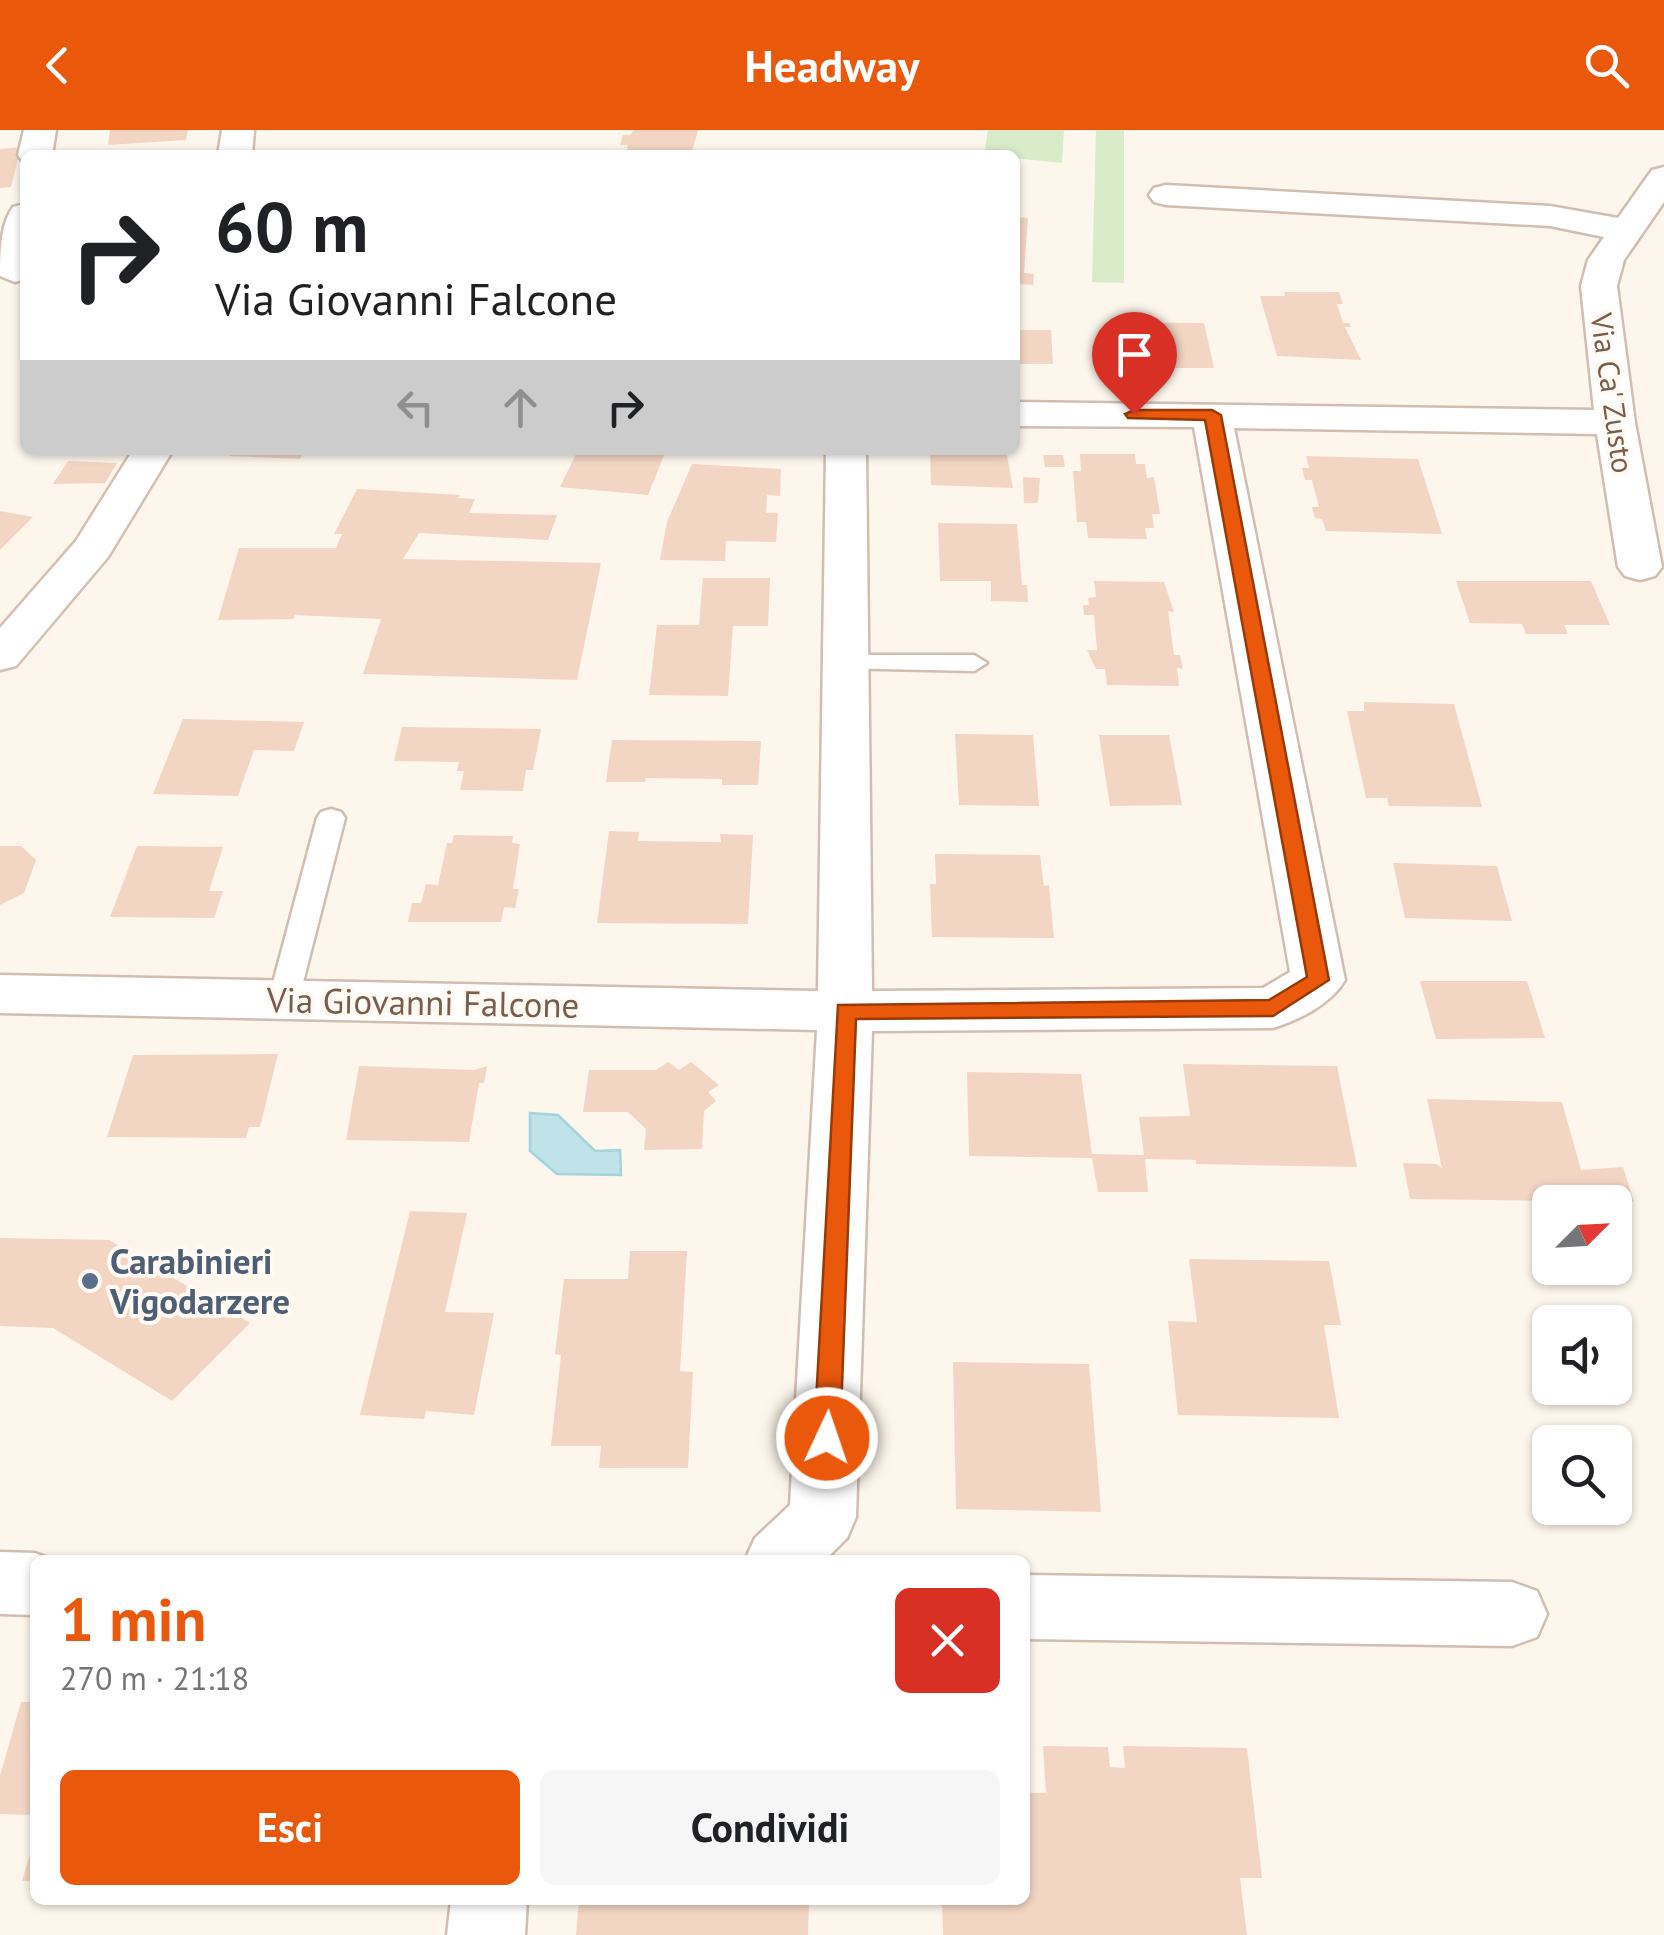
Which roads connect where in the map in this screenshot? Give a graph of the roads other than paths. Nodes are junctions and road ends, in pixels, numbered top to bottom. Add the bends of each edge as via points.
1 (1664, 177) edge
2 (1166, 195) dead end
3 (1626, 230) junction
4 (20, 238) edge
5 (13, 271) edge
6 (1020, 414) edge
7 (1212, 415) junction
8 (1615, 423) junction
9 (150, 455) edge
10 (846, 455) edge
11 (1640, 567) dead end
12 (0, 656) edge
13 (846, 662) junction
14 (974, 663) dead end
15 (330, 818) dead end
16 (0, 994) edge
17 (284, 998) junction
18 (846, 1011) junction
19 (784, 1555) edge
20 (0, 1583) edge
21 (30, 1584) edge
22 (1030, 1607) edge
23 (1512, 1614) dead end
24 (489, 1905) edge
25 (486, 1935) edge

1 - 3 street, Via Ca' Zusto
2 - 3 street via 1550,216
3 - 8 street, Via Ca' Zusto via 1599,286
4 - 5 street
6 - 7 street
7 - 8 street
7 - 18 street, Via Giovanni Falcone via 1318,980 1273,1008
8 - 11 street, Via Ca' Zusto
9 - 12 street via 93,548
10 - 13 street
13 - 14 lane
13 - 18 street
15 - 17 lane
16 - 17 street, Via Giovanni Falcone
17 - 18 street, Via Giovanni Falcone
18 - 19 street via 823,1517
20 - 21 street
22 - 23 street
24 - 25 street

